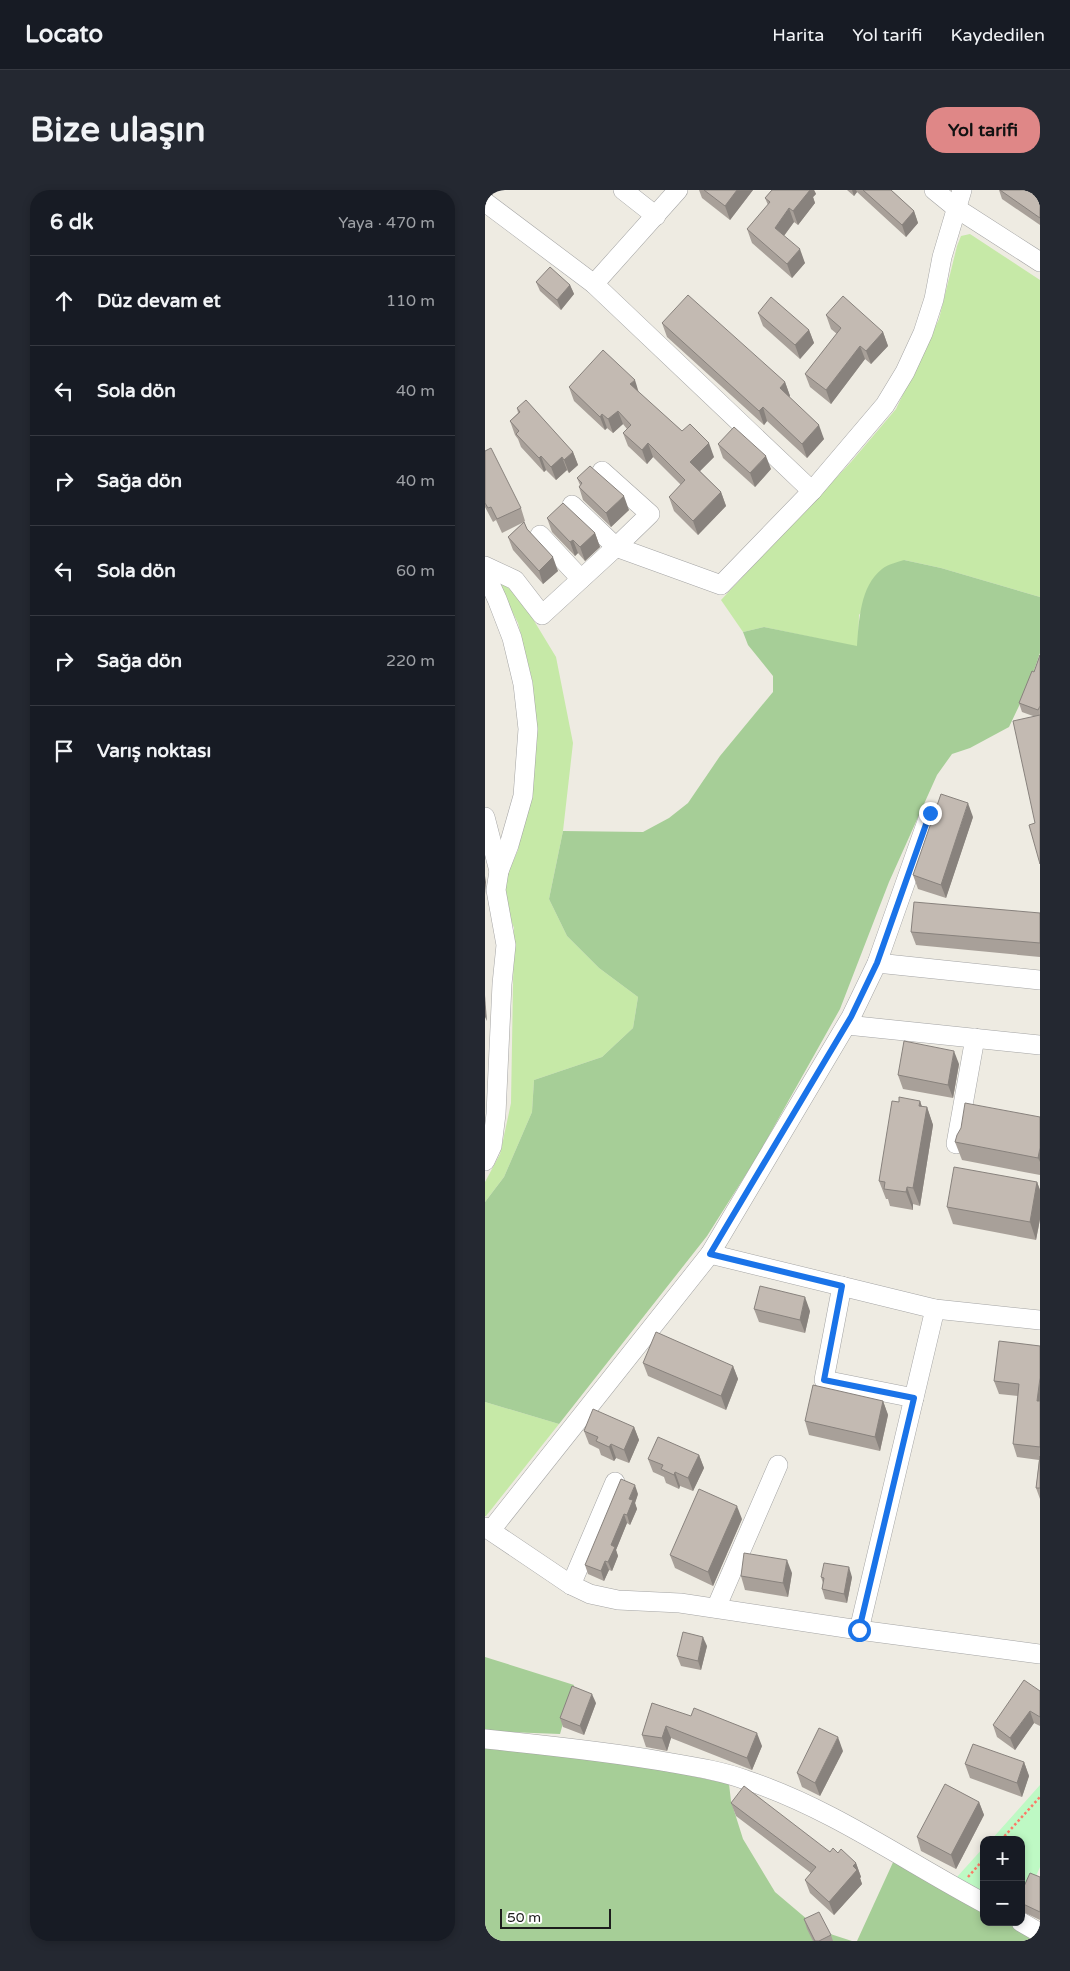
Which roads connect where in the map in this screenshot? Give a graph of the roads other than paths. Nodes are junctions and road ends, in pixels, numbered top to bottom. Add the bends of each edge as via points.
1 (623, 190) edge
2 (678, 190) edge
3 (934, 190) edge
4 (962, 190) edge
5 (485, 202) edge
6 (955, 208) junction
7 (656, 216) junction
8 (1040, 262) edge
9 (594, 284) junction
10 (602, 471) dead end
11 (812, 491) junction
12 (571, 505) dead end
13 (540, 535) dead end
14 (616, 547) junction
15 (485, 566) edge
16 (485, 573) edge
17 (581, 579) junction
18 (930, 813) dead end
19 (485, 817) edge
20 (499, 871) junction
21 (877, 963) junction
22 (1040, 980) edge
23 (847, 1025) junction
24 (975, 1038) junction
25 (1040, 1045) edge
26 (489, 1127) edge
27 (956, 1144) edge
28 (485, 1161) edge
29 (710, 1254) junction
30 (842, 1286) junction
31 (935, 1309) junction
32 (1040, 1320) edge
33 (914, 1398) junction
34 (778, 1465) dead end
35 (615, 1482) dead end
36 (488, 1528) edge
37 (571, 1585) junction
38 (716, 1608) junction
39 (859, 1630) junction
40 (1040, 1654) edge
41 (485, 1739) edge
42 (980, 1901) edge
43 (1025, 1924) edge
44 (1040, 1933) edge

1 - 7 street
2 - 7 street
3 - 6 street
4 - 6 street
5 - 9 street
6 - 8 street
6 - 11 street via 934,299 905,372 885,405
7 - 9 street
9 - 11 street
10 - 14 street via 650,514
11 - 14 street via 721,585
12 - 14 street
13 - 17 street
14 - 17 street
15 - 17 street via 515,580 542,615
16 - 20 street via 512,638 523,684 528,729 523,796
18 - 21 street
19 - 20 street
20 - 26 street via 496,890 506,945 500,1044
21 - 22 street
21 - 23 street
23 - 24 street
23 - 29 street
24 - 25 street
24 - 27 street
26 - 28 street via 492,1146
29 - 30 street
29 - 36 street
30 - 31 street
30 - 33 street via 824,1380
31 - 32 street
31 - 33 street
33 - 39 street
34 - 38 street
35 - 37 street
36 - 37 street
37 - 38 street via 590,1594 618,1600
38 - 39 street
39 - 40 street
41 - 42 street via 599,1751 745,1779 803,1802 867,1835
43 - 44 street

